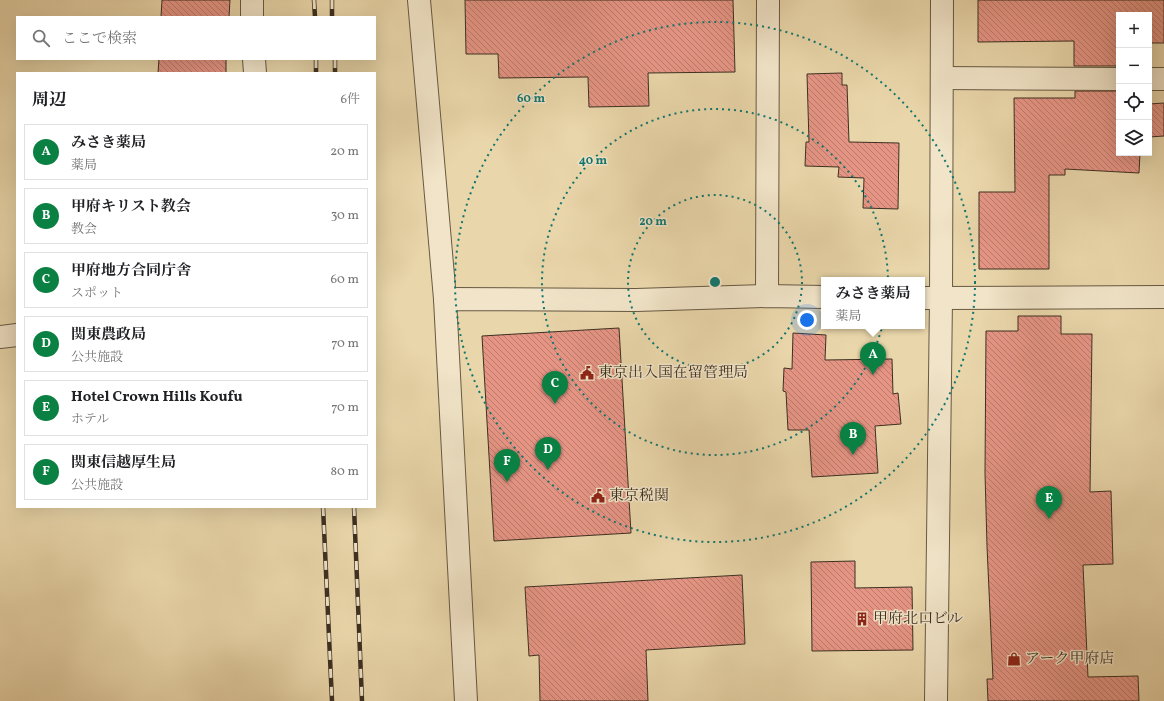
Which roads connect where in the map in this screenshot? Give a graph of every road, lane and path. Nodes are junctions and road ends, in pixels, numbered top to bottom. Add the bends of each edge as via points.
1 (252, 0) edge
2 (419, 0) edge
3 (768, 0) edge
4 (942, 0) edge
5 (252, 16) edge
6 (254, 60) edge
7 (254, 72) edge
8 (942, 78) junction
9 (1116, 78) edge
10 (1152, 79) edge
11 (1164, 79) edge
12 (767, 296) junction
13 (821, 297) edge
14 (1164, 297) edge
15 (931, 298) edge
16 (445, 299) junction
17 (16, 335) edge
18 (0, 337) edge
19 (466, 701) edge
20 (936, 701) edge

1 - 5 street
2 - 16 street
3 - 12 street
4 - 8 street
6 - 7 street
8 - 9 street
8 - 15 street
10 - 11 street
12 - 13 street
12 - 16 street via 636,300
14 - 15 street
15 - 20 street
16 - 19 street
17 - 18 street

